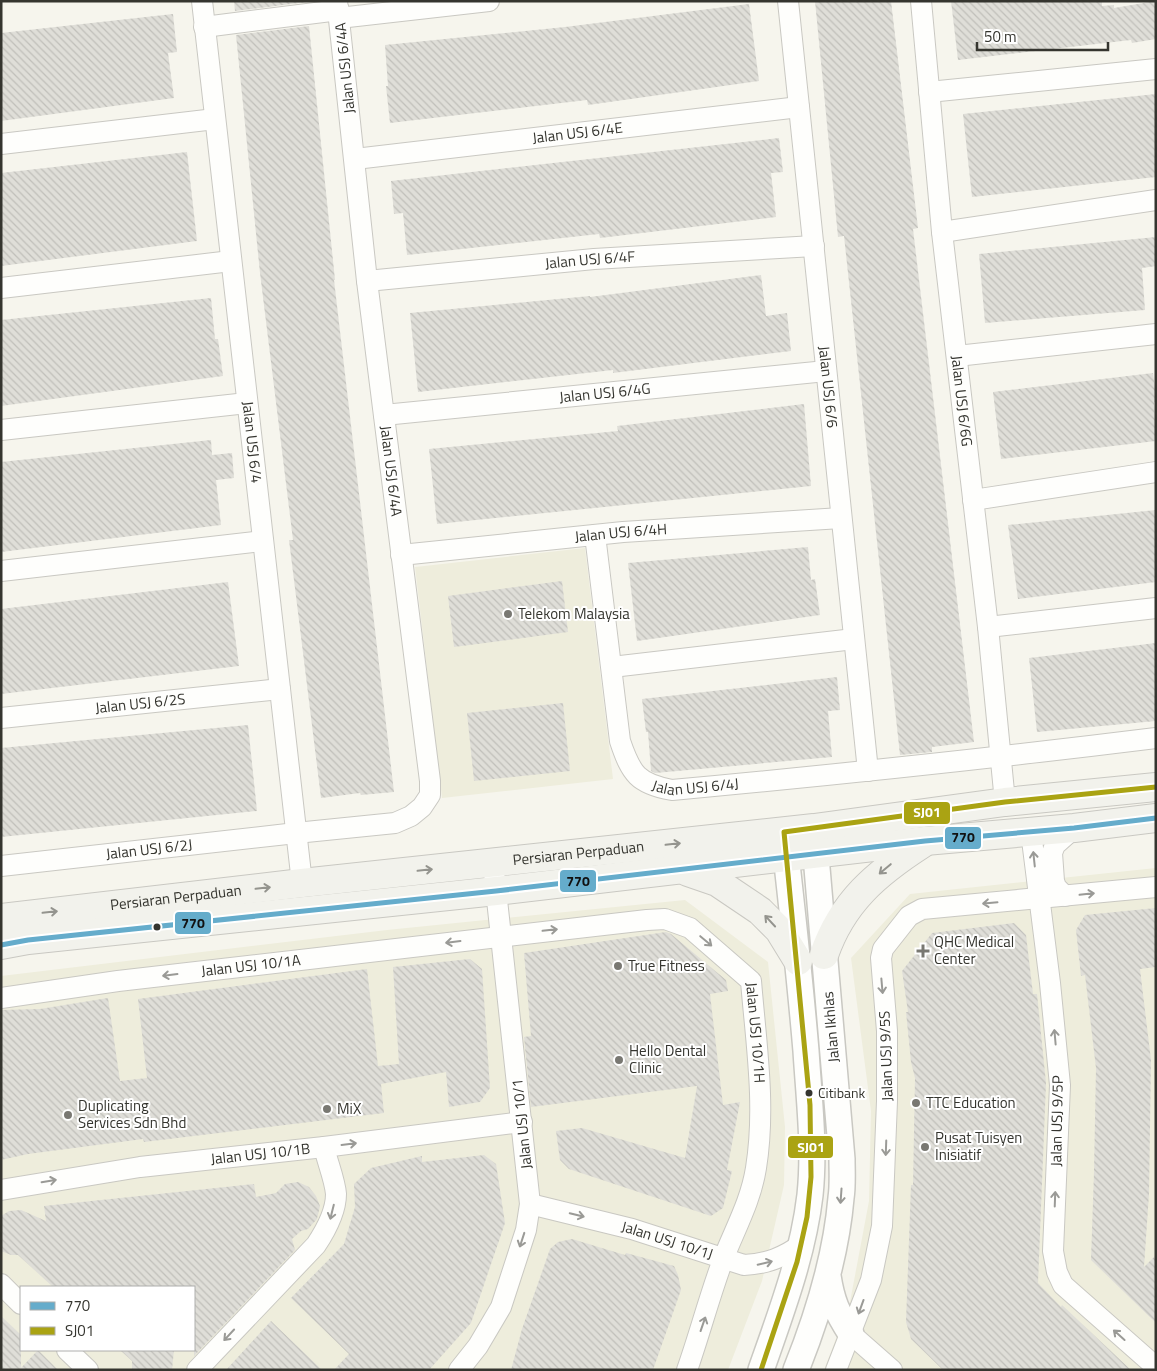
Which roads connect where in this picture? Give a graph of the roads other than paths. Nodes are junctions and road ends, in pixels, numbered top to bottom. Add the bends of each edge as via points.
1 (202, 1) edge
2 (489, 1) edge
3 (788, 1) edge
4 (921, 1) edge
5 (338, 10) edge
6 (204, 27) junction
7 (1156, 69) edge
8 (928, 92) junction
9 (799, 107) junction
10 (215, 119) junction
11 (1, 144) edge
12 (355, 159) junction
13 (1156, 200) edge
14 (942, 232) junction
15 (814, 246) junction
16 (231, 261) junction
17 (367, 281) junction
18 (1, 288) edge
19 (1156, 334) edge
20 (956, 356) junction
21 (826, 371) junction
22 (247, 403) junction
23 (384, 415) junction
24 (1, 430) edge
25 (1156, 472) edge
26 (973, 500) junction
27 (842, 518) junction
28 (595, 534) junction
29 (263, 541) junction
30 (401, 555) junction
31 (1, 571) edge
32 (1156, 608) edge
33 (988, 627) junction
34 (854, 639) junction
35 (612, 667) junction
36 (280, 689) junction
37 (1, 718) edge
38 (1156, 738) edge
39 (1001, 757) junction
40 (868, 771) junction
41 (1156, 787) edge
42 (1005, 802) junction
43 (1156, 818) edge
44 (1074, 828) junction
45 (784, 832) junction
46 (1031, 832) junction
47 (296, 833) junction
48 (815, 841) junction
49 (925, 841) junction
50 (786, 858) junction
51 (493, 863) junction
52 (1, 866) edge
53 (681, 870) junction
54 (302, 884) junction
55 (1156, 887) edge
56 (496, 891) junction
57 (1064, 896) junction
58 (1039, 898) junction
59 (1, 918) edge
60 (502, 936) junction
61 (1, 945) edge
62 (824, 956) junction
63 (798, 961) junction
64 (1, 998) edge
65 (522, 1122) junction
66 (324, 1147) junction
67 (1, 1190) edge
68 (530, 1204) junction
69 (802, 1244) junction
70 (724, 1258) junction
71 (828, 1274) junction
72 (1, 1284) edge
73 (20, 1303) edge
74 (851, 1334) junction
75 (808, 1340) junction
76 (68, 1351) edge
77 (1156, 1367) edge
78 (88, 1370) edge
79 (197, 1370) edge
80 (459, 1370) edge
81 (687, 1370) edge
82 (761, 1370) edge
83 (796, 1370) edge
84 (836, 1370) edge
85 (892, 1370) edge

1 - 6 street, Jalan USJ 6/4
2 - 5 street
3 - 9 street, Jalan USJ 6/6
4 - 8 street, Jalan USJ 6/6G
5 - 6 street
5 - 12 street, Jalan USJ 6/4A
6 - 10 street, Jalan USJ 6/4
7 - 8 street
8 - 14 street, Jalan USJ 6/6G
9 - 12 street, Jalan USJ 6/4E
9 - 15 street, Jalan USJ 6/6
10 - 11 street
10 - 16 street, Jalan USJ 6/4
12 - 17 street, Jalan USJ 6/4A
13 - 14 street
14 - 20 street, Jalan USJ 6/6G
15 - 17 street, Jalan USJ 6/4F via 594,259
15 - 21 street, Jalan USJ 6/6
16 - 18 street
16 - 22 street, Jalan USJ 6/4
17 - 23 street, Jalan USJ 6/4A
19 - 20 street
20 - 26 street, Jalan USJ 6/6G
21 - 23 street, Jalan USJ 6/4G
21 - 27 street, Jalan USJ 6/6
22 - 24 street
22 - 29 street, Jalan USJ 6/4
23 - 30 street, Jalan USJ 6/4A
25 - 26 street
26 - 33 street, Jalan USJ 6/6G
27 - 28 street, Jalan USJ 6/4H
27 - 34 street, Jalan USJ 6/6
28 - 30 street, Jalan USJ 6/4H
28 - 35 street, Jalan USJ 6/4J
29 - 31 street
29 - 36 street, Jalan USJ 6/4
30 - 47 street, Jalan USJ 6/4A via 430,796 422,808 395,823
32 - 33 street
33 - 39 street, Jalan USJ 6/6G
34 - 35 street
34 - 40 street, Jalan USJ 6/6
35 - 40 street, Jalan USJ 6/4J via 620,741 630,765 645,783 656,788 672,790
36 - 37 street, Jalan USJ 6/2S
36 - 47 street, Jalan USJ 6/4
38 - 39 street, Jalan USJ 6/4J
39 - 40 street, Jalan USJ 6/4J
39 - 42 street, Jalan USJ 6/6G
41 - 42 main road, Persiaran Perpaduan
42 - 48 main road, Persiaran Perpaduan
43 - 44 main road, Persiaran Perpaduan
44 - 46 main road, Persiaran Perpaduan
44 - 57 street via 1055,845 1052,853 1054,881
45 - 48 main road, Persiaran Perpaduan
45 - 50 street, Jalan Ikhlas
51 -> 45 main road, Persiaran Perpaduan
46 - 49 main road, Persiaran Perpaduan
58 -> 46 street, Jalan USJ 9/5P
47 - 52 street, Jalan USJ 6/2J
47 - 54 street, Jalan USJ 6/4
48 - 49 main road, Persiaran Perpaduan
48 - 50 main road, Persiaran Perpaduan
48 - 62 street, Jalan Ikhlas
49 -> 62 main road via 890,865 853,902 831,935
50 - 53 main road, Persiaran Perpaduan
50 - 63 street, Jalan Ikhlas
54 -> 51 main road, Persiaran Perpaduan
51 - 56 street, Jalan USJ 10/1
53 - 56 main road, Persiaran Perpaduan
63 -> 53 main road via 760,910 717,882
59 -> 54 main road, Persiaran Perpaduan
57 -> 55 street, Jalan USJ 9/5S
56 - 60 street, Jalan USJ 10/1
56 - 61 main road, Persiaran Perpaduan
57 - 58 street, Jalan USJ 9/5S
58 -> 74 street, Jalan USJ 9/5S via 922,909 909,916 883,949 887,1101 882,1226 871,1280
77 -> 58 street, Jalan USJ 9/5P via 1063,1285 1057,1272 1053,1251 1060,1085
60 -> 64 street, Jalan USJ 10/1A via 118,981
60 - 65 street, Jalan USJ 10/1
60 -> 70 street, Jalan USJ 10/1H via 665,920 690,928 751,981 761,1123 756,1168 746,1207
62 -> 71 street, Jalan Ikhlas via 842,1159 842,1197
63 - 69 street, Jalan Ikhlas via 812,1160
66 -> 65 street, Jalan USJ 10/1B
65 - 68 street, Jalan USJ 10/1
67 -> 66 street, Jalan USJ 10/1B via 140,1167
66 -> 79 street via 336,1193 326,1231
68 -> 70 street, Jalan USJ 10/1J via 632,1229
68 -> 80 street, Jalan USJ 10/1 via 526,1230 501,1307
70 -> 69 street, Jalan USJ 10/1J via 744,1265 756,1265 789,1254
69 - 82 street, Jalan Ikhlas
81 -> 70 street, Jalan USJ 10/1H
71 - 74 street via 832,1299
71 - 75 street, Jalan Ikhlas
72 - 73 street
74 - 75 street via 839,1330 823,1332
74 - 84 street, Jalan USJ 9/5S
74 - 85 street
75 - 83 street, Jalan Ikhlas
76 - 78 street

